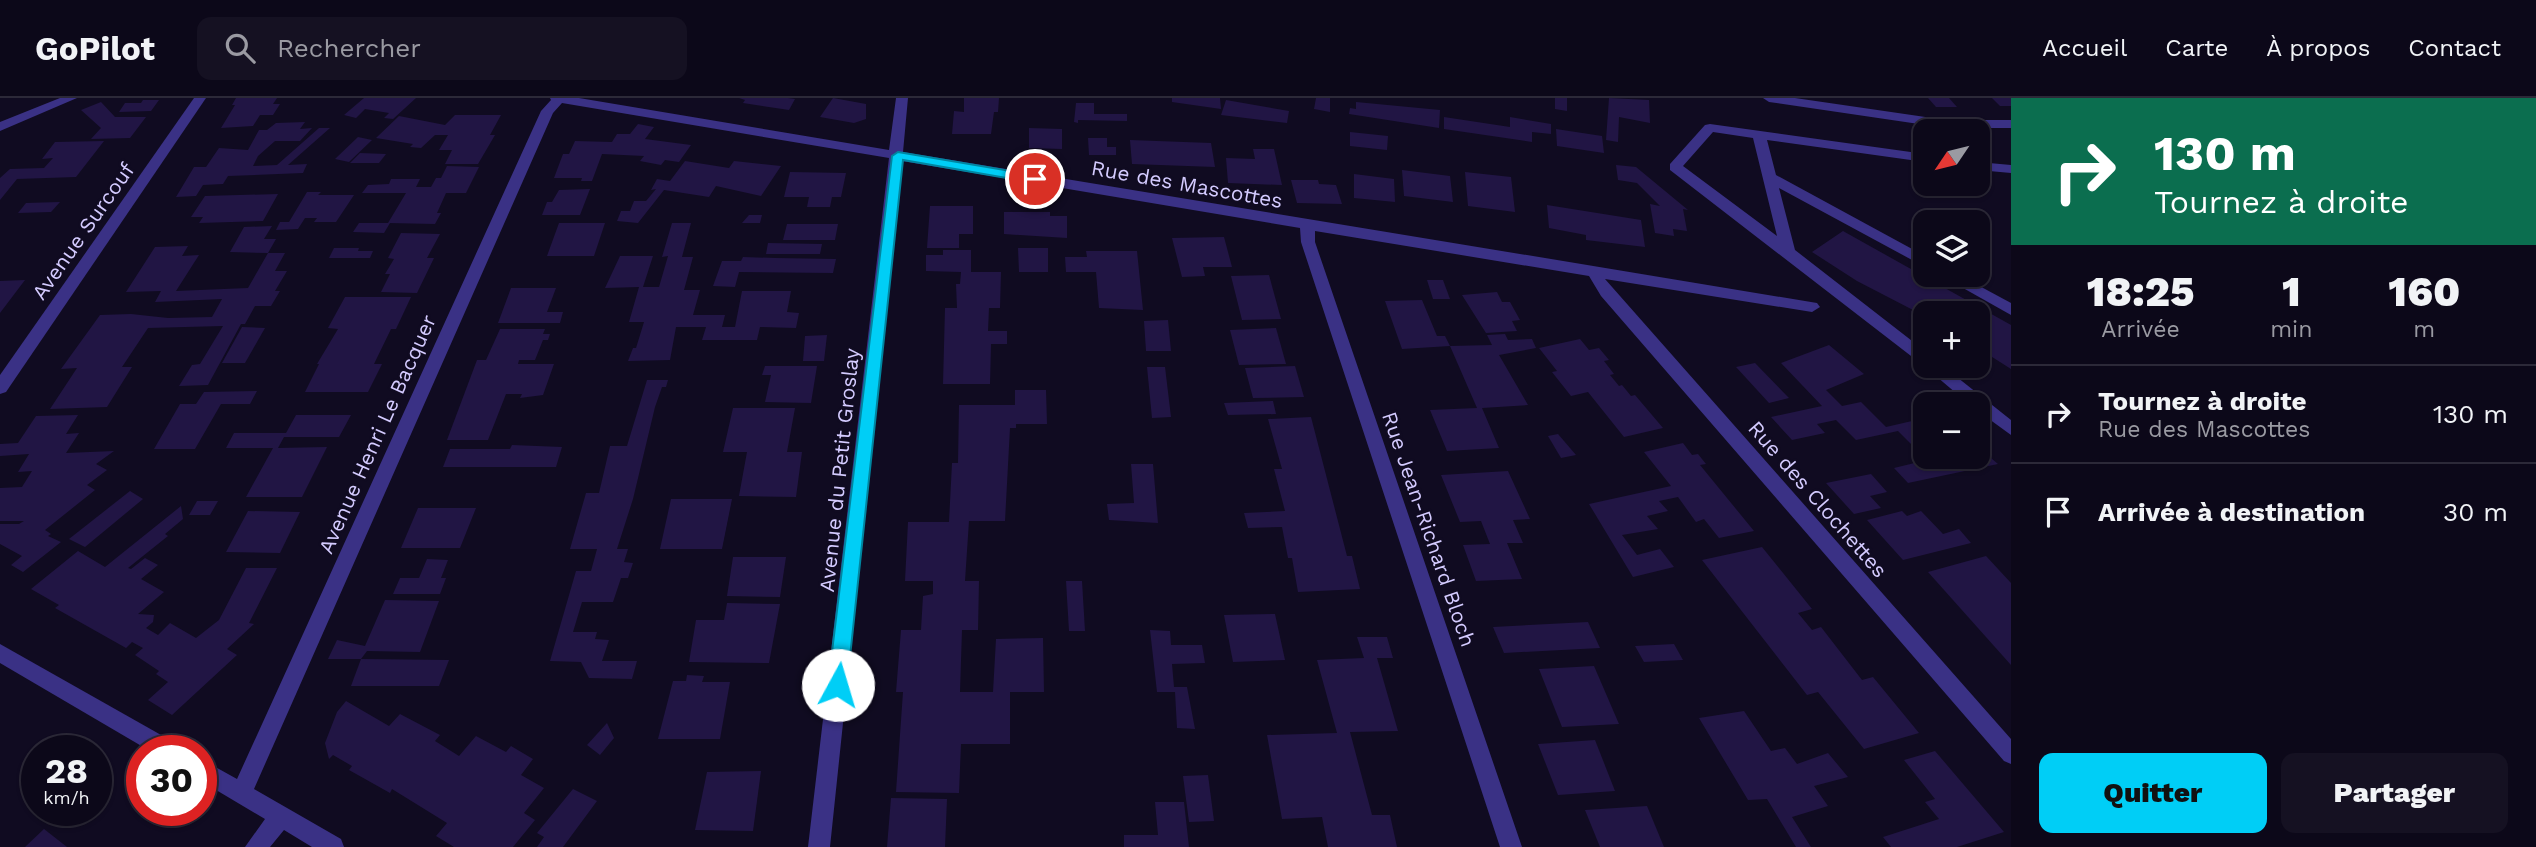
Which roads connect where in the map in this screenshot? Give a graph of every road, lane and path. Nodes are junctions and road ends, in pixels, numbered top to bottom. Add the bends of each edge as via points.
1 (71, 98) edge
2 (200, 98) edge
3 (558, 98) edge
4 (902, 98) edge
5 (1769, 98) edge
6 (2011, 124) edge
7 (0, 127) edge
8 (1759, 134) junction
9 (898, 156) junction
10 (1913, 156) edge
11 (1990, 167) edge
12 (2011, 169) edge
13 (1769, 177) junction
14 (1307, 225) junction
15 (1788, 252) junction
16 (1913, 255) edge
17 (1594, 272) junction
18 (1970, 287) edge
19 (1812, 307) dead end
20 (2011, 310) edge
21 (1913, 351) edge
22 (1947, 378) edge
23 (0, 388) edge
24 (2011, 429) edge
25 (0, 653) edge
26 (142, 735) edge
27 (2011, 754) edge
28 (217, 778) edge
29 (242, 792) junction
30 (282, 816) junction
31 (256, 847) edge
32 (333, 847) edge
33 (819, 847) edge
34 (1511, 847) edge

1 - 7 street
2 - 23 street, Avenue Surcouf
3 - 9 street, Rue des Mascottes
3 - 29 street, Avenue Henri Le Bacquer via 547,111
4 - 9 street, Avenue du Petit Groslay
5 - 6 street via 1946,124
8 - 10 street
8 - 13 street
8 - 15 street via 1710,128 1675,167
9 - 14 street, Rue des Mascottes
9 - 33 street, Avenue du Petit Groslay
11 - 12 street
13 - 15 street
13 - 16 street
14 - 17 street, Rue des Mascottes
14 - 34 street, Rue Jean-Richard Bloch via 1308,242
15 - 21 street
17 - 19 street, Rue des Mascottes
17 - 27 street, Rue des Clochettes via 1606,292
18 - 20 street
22 - 24 street
25 - 26 street
28 - 29 street
29 - 30 street
30 - 31 street
30 - 32 street

